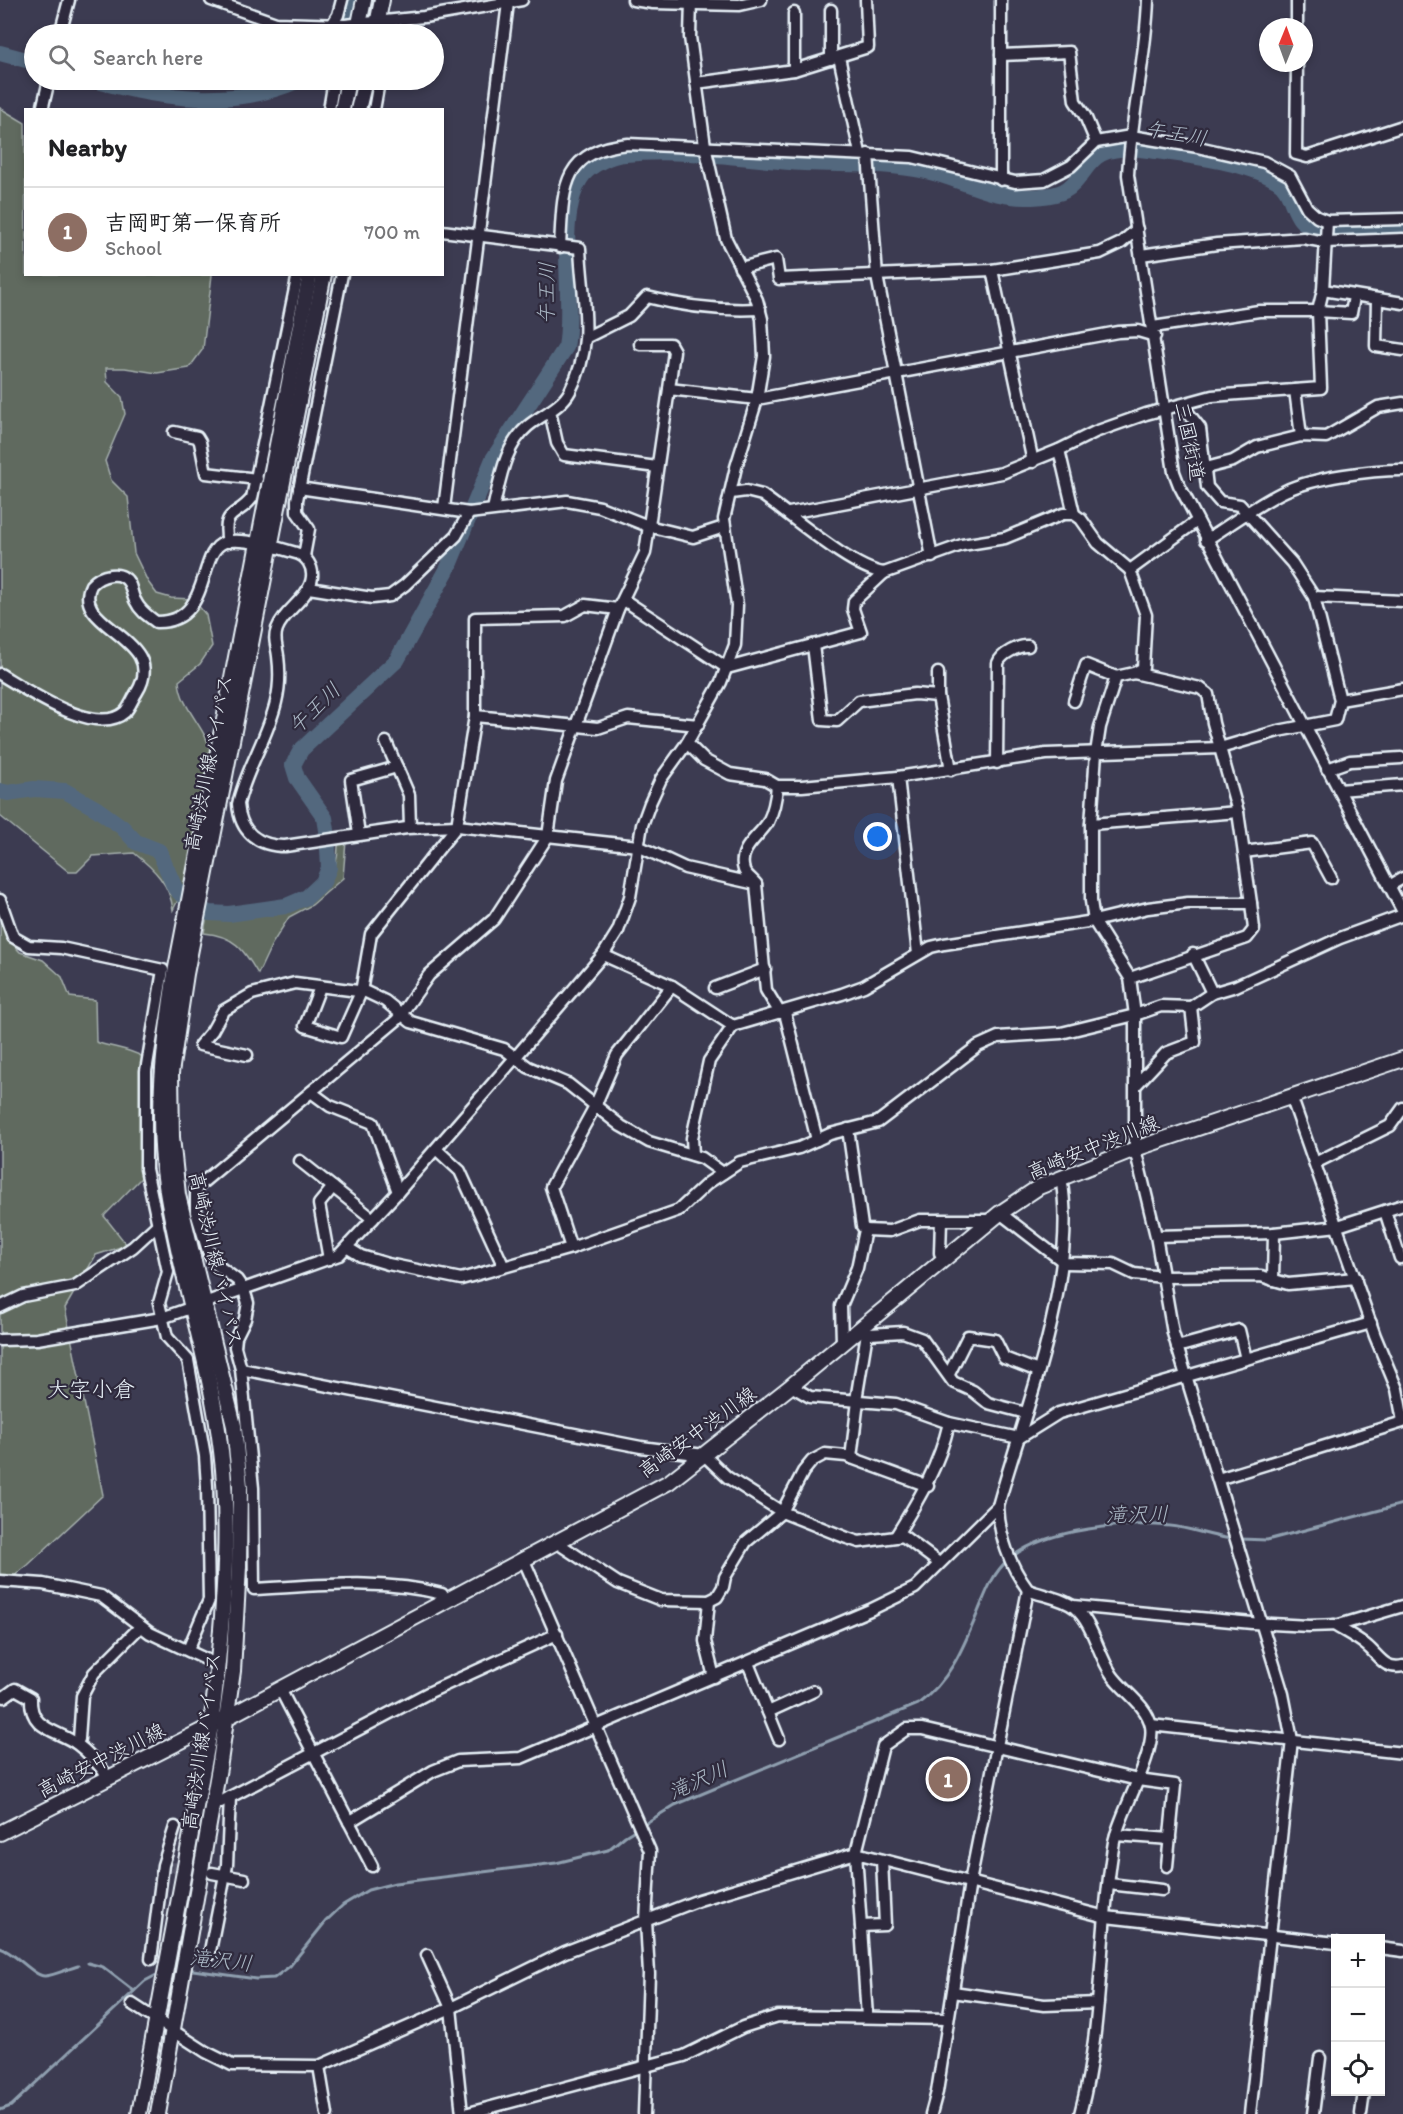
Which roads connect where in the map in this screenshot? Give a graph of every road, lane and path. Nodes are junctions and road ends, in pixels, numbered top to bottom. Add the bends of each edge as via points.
1 (69, 0) edge
2 (211, 0) edge
3 (342, 0) edge
4 (364, 0) edge
5 (382, 0) edge
6 (633, 0) edge
7 (761, 0) edge
8 (866, 0) edge
9 (1001, 0) edge
10 (1148, 0) edge
11 (1297, 0) edge
12 (516, 1) edge
13 (691, 1) edge
14 (831, 10) dead end
15 (794, 13) dead end
16 (1297, 18) edge
17 (63, 24) edge
18 (291, 24) edge
19 (336, 24) edge
20 (359, 24) edge
21 (377, 24) edge
22 (393, 24) edge
23 (1001, 55) junction
24 (835, 58) junction
25 (794, 70) junction
26 (1297, 72) edge
27 (696, 83) junction
28 (47, 90) edge
29 (332, 90) edge
30 (346, 90) edge
31 (363, 90) edge
32 (378, 90) edge
33 (42, 108) edge
34 (329, 108) edge
35 (342, 108) edge
36 (358, 108) edge
37 (374, 108) edge
38 (1403, 126) edge
39 (1131, 138) junction
40 (1096, 142) junction
41 (706, 152) junction
42 (866, 154) junction
43 (1296, 154) junction
44 (1290, 176) junction
45 (1001, 180) junction
46 (1403, 219) edge
47 (1327, 222) junction
48 (1137, 229) junction
49 (444, 231) edge
50 (480, 236) junction
51 (1403, 239) edge
52 (1325, 242) junction
53 (562, 247) junction
54 (1141, 255) junction
55 (740, 268) junction
56 (992, 270) junction
57 (298, 276) edge
58 (310, 276) edge
59 (324, 276) edge
60 (342, 276) edge
61 (877, 276) junction
62 (1323, 290) junction
63 (1354, 297) junction
64 (1377, 300) junction
65 (1403, 303) edge
66 (760, 309) junction
67 (1318, 311) junction
68 (1154, 331) junction
69 (587, 337) junction
70 (640, 344) dead end
71 (1008, 351) junction
72 (1403, 351) edge
73 (897, 373) junction
74 (669, 389) junction
75 (1296, 390) junction
76 (757, 399) junction
77 (1403, 403) edge
78 (1183, 406) junction
79 (550, 411) junction
80 (1164, 411) junction
81 (174, 432) dead end
82 (1302, 436) junction
83 (1059, 450) junction
84 (1033, 462) junction
85 (657, 466) junction
86 (1206, 468) junction
87 (1403, 470) edge
88 (257, 479) junction
89 (300, 488) junction
90 (920, 489) junction
91 (731, 493) junction
92 (444, 508) junction
93 (491, 509) junction
94 (470, 512) junction
95 (789, 513) junction
96 (1074, 513) junction
97 (1247, 514) junction
98 (1197, 521) junction
99 (648, 526) junction
100 (724, 527) junction
101 (1206, 540) junction
102 (228, 542) junction
103 (264, 546) junction
104 (304, 556) junction
105 (932, 557) junction
106 (1130, 570) junction
107 (884, 573) junction
108 (309, 588) junction
109 (1314, 597) junction
110 (1403, 601) edge
111 (621, 605) junction
112 (813, 645) junction
113 (1028, 646) dead end
114 (728, 668) junction
115 (938, 673) dead end
116 (0, 674) edge
117 (1134, 674) junction
118 (1116, 677) junction
119 (1403, 689) edge
120 (938, 696) junction
121 (1340, 700) junction
122 (1074, 701) dead end
123 (475, 716) junction
124 (698, 725) junction
125 (576, 726) junction
126 (1305, 726) junction
127 (386, 742) dead end
128 (687, 743) junction
129 (1220, 747) junction
130 (1095, 753) junction
131 (1401, 758) dead end
132 (997, 763) junction
133 (397, 767) junction
134 (1328, 769) junction
135 (951, 770) junction
136 (898, 777) junction
137 (1403, 785) edge
138 (777, 786) junction
139 (1339, 790) junction
140 (1238, 812) junction
141 (1091, 824) junction
142 (457, 826) junction
143 (410, 827) junction
144 (359, 834) junction
145 (548, 836) junction
146 (638, 846) junction
147 (1244, 852) junction
148 (1331, 878) dead end
149 (1403, 878) edge
150 (756, 884) junction
151 (1389, 886) junction
152 (0, 900) edge
153 (1251, 903) junction
154 (1403, 913) edge
155 (1094, 921) junction
156 (918, 954) junction
157 (1193, 954) junction
158 (603, 956) junction
159 (765, 969) junction
160 (1130, 978) junction
161 (672, 986) junction
162 (320, 987) junction
163 (715, 988) dead end
164 (361, 992) junction
165 (1212, 993) junction
166 (1191, 1007) junction
167 (782, 1013) junction
168 (401, 1015) junction
169 (1135, 1015) junction
170 (733, 1026) junction
171 (247, 1054) dead end
172 (514, 1059) junction
173 (1403, 1059) edge
174 (1136, 1085) junction
175 (311, 1092) junction
176 (1292, 1096) junction
177 (595, 1106) junction
178 (1403, 1108) edge
179 (848, 1129) junction
180 (817, 1140) junction
181 (436, 1149) junction
182 (1135, 1149) junction
183 (693, 1155) junction
184 (300, 1161) dead end
185 (1316, 1163) junction
186 (723, 1173) junction
187 (1061, 1177) junction
188 (333, 1187) junction
189 (398, 1192) junction
190 (1403, 1205) edge
191 (1385, 1211) junction
192 (996, 1216) junction
193 (373, 1219) junction
194 (941, 1220) junction
195 (158, 1224) junction
196 (1338, 1226) junction
197 (865, 1230) junction
198 (1274, 1233) junction
199 (1156, 1236) junction
200 (348, 1248) junction
201 (571, 1248) junction
202 (1400, 1258) dead end
203 (329, 1259) junction
204 (944, 1259) junction
205 (1062, 1262) junction
206 (502, 1265) junction
207 (1163, 1277) junction
208 (1356, 1278) junction
209 (1273, 1280) junction
210 (244, 1290) junction
211 (200, 1305) junction
212 (0, 1307) edge
213 (162, 1318) junction
214 (1371, 1323) junction
215 (862, 1332) junction
216 (0, 1340) edge
217 (842, 1342) junction
218 (1177, 1347) junction
219 (1246, 1359) junction
220 (241, 1369) junction
221 (1038, 1371) junction
222 (949, 1374) junction
223 (1185, 1377) junction
224 (791, 1386) junction
225 (857, 1400) junction
226 (1026, 1413) junction
227 (1403, 1422) edge
228 (949, 1423) junction
229 (1019, 1438) junction
230 (704, 1455) junction
231 (851, 1458) junction
232 (1218, 1479) junction
233 (928, 1486) junction
234 (998, 1506) junction
235 (782, 1512) junction
236 (896, 1536) junction
237 (556, 1542) junction
238 (523, 1558) junction
239 (939, 1563) junction
240 (0, 1581) edge
241 (1028, 1590) junction
242 (446, 1599) junction
243 (709, 1601) junction
244 (1073, 1606) junction
245 (1403, 1606) edge
246 (1262, 1624) junction
247 (1334, 1625) junction
248 (140, 1627) junction
249 (557, 1634) junction
250 (188, 1650) junction
251 (748, 1663) junction
252 (218, 1665) junction
253 (1403, 1666) edge
254 (714, 1677) junction
255 (280, 1689) junction
256 (814, 1691) dead end
257 (0, 1696) edge
258 (768, 1712) junction
259 (226, 1718) junction
260 (596, 1725) junction
261 (1151, 1725) junction
262 (211, 1726) junction
263 (779, 1738) dead end
264 (1292, 1740) junction
265 (76, 1743) junction
266 (999, 1746) junction
267 (1403, 1753) edge
268 (313, 1755) junction
269 (109, 1778) junction
270 (1138, 1780) junction
271 (230, 1797) junction
272 (213, 1806) junction
273 (349, 1822) junction
274 (175, 1827) dead end
275 (0, 1833) edge
276 (1116, 1834) junction
277 (1170, 1839) junction
278 (856, 1853) junction
279 (882, 1860) junction
280 (372, 1866) dead end
281 (1167, 1866) dead end
282 (212, 1873) tunnel mouth
283 (225, 1875) junction
284 (244, 1879) dead end
285 (970, 1882) junction
286 (1109, 1884) junction
287 (1162, 1890) dead end
288 (1106, 1917) junction
289 (646, 1921) junction
290 (861, 1926) junction
291 (1272, 1936) junction
292 (1331, 1943) edge
293 (1385, 1949) edge
294 (1403, 1951) edge
295 (426, 1955) dead end
296 (209, 1956) dead end
297 (151, 1959) dead end
298 (953, 1992) junction
299 (1098, 2003) junction
300 (132, 2004) dead end
301 (451, 2008) junction
302 (867, 2017) junction
303 (156, 2019) junction
304 (948, 2019) junction
305 (173, 2030) junction
306 (1320, 2058) dead end
307 (319, 2066) junction
308 (645, 2068) junction
309 (1363, 2096) edge
310 (139, 2114) edge
311 (158, 2114) edge
312 (327, 2114) edge
313 (463, 2114) edge
314 (644, 2114) edge
315 (930, 2114) edge
316 (1080, 2114) edge
317 (1250, 2114) edge
318 (1313, 2114) edge
319 (1361, 2114) edge

1 - 17 street
2 - 18 street via 276,23
3 - 19 street
4 - 20 main road
5 - 21 main road
6 - 13 street
7 - 13 street via 739,5
8 - 24 street via 868,47
9 - 23 street
10 - 39 street, 三国街道 via 1145,50
11 - 16 street
12 - 22 street
12 - 50 street
13 - 27 street via 690,37
14 - 24 street
15 - 25 street
23 - 40 street via 1069,52 1075,101
23 - 45 street
24 - 25 street
24 - 42 street
25 - 27 street
26 - 43 street
27 - 41 street
28 - 33 street
29 - 34 street
30 - 35 main road
31 - 36 main road
32 - 37 street
38 - 43 street via 1307,157
39 - 40 street
39 - 44 street via 1198,147 1264,162
39 - 48 street, 三国街道 via 1128,175
40 - 45 street via 1071,166 1044,180
41 - 42 street
41 - 53 street via 628,144 587,156 574,166 563,193
41 - 55 street via 726,239
42 - 45 street via 912,157
42 - 61 street
43 - 44 street
44 - 47 street via 1307,208
46 - 47 street
47 - 52 street
48 - 54 street, 三国街道
48 - 56 street via 1121,243 1100,253
49 - 50 street
50 - 53 street
50 - 92 street
51 - 52 street
52 - 54 street via 1303,238 1217,244
52 - 62 street
53 - 69 street via 580,248
54 - 68 street, 三国街道
55 - 61 street via 776,259 779,279
55 - 66 street
56 - 61 street
56 - 71 street
57 - 88 street
58 - 103 main road, 高崎渋川線バイパス
59 - 103 main road, 高崎渋川線バイパス
60 - 89 street
61 - 73 street
62 - 63 street
62 - 67 street
63 - 64 street
63 - 67 street via 1351,313
64 - 65 street
64 - 72 street via 1376,346
66 - 69 street via 687,308 647,297 630,316
66 - 76 street via 764,356
67 - 68 street via 1259,311
67 - 75 street via 1321,388
68 - 71 street via 1118,332
68 - 80 street, 三国街道
69 - 79 street via 569,393
70 - 74 street via 670,344 675,351
71 - 73 street
71 - 84 street
73 - 76 street
73 - 90 street
74 - 76 street
74 - 85 street
75 - 78 street via 1212,396
75 - 82 street
76 - 91 street
77 - 82 street via 1378,407 1326,437
78 - 80 street
78 - 86 street via 1200,428
79 - 85 street via 557,443 564,455
79 - 93 street via 528,426 514,443 501,471
80 - 83 street via 1095,432
80 - 98 street, 三国街道 via 1174,472
81 - 88 street via 197,437 206,473
82 - 86 street via 1257,447 1233,461
83 - 84 street
83 - 96 street
84 - 90 street via 1002,473
85 - 99 street
86 - 97 street via 1207,487 1220,502 1240,505
87 - 97 street via 1311,483 1286,491
88 - 102 street via 252,498 228,518
89 - 92 street
89 - 104 street via 297,512 309,529
90 - 95 street
90 - 105 street
91 - 95 street via 754,492
91 - 100 street
92 - 94 street
93 - 94 street
93 - 99 street via 567,501 600,507
94 - 108 street via 456,536 390,597
95 - 107 street via 872,572
96 - 105 street via 1005,538 962,545
96 - 106 street via 1098,543
97 - 101 street
97 - 109 street via 1292,563
98 - 101 street, 三国街道
98 - 106 street
99 - 100 street via 693,537
99 - 111 street via 645,553
100 - 114 street via 737,604 735,645
101 - 126 street, 三国街道
102 - 103 street
102 - 116 street via 213,551 197,599 166,622 156,622 142,610 122,576 103,577 91,585 88,601 92,611 139,652 143,667 143,683 125,711 112,719 76,715
103 - 104 street
103 - 211 main road, 高崎渋川線バイパス via 171,1073 178,1195
104 - 108 street via 312,572
105 - 107 street
106 - 117 street via 1146,615 1145,660 1143,668
107 - 112 street via 854,601 861,632
108 - 144 street via 287,611 276,631 280,679 276,703 238,804 239,819 260,842 275,846
109 - 110 street
109 - 121 street
111 - 114 street
111 - 123 street via 585,604 565,616 475,618
111 - 125 street
112 - 114 street
112 - 120 street via 822,720 837,721 859,701 915,694
113 - 132 street via 1022,645 998,663
114 - 124 street
115 - 120 street
117 - 118 street
117 - 129 street via 1205,690
118 - 122 street via 1086,665
118 - 130 street
119 - 121 street
120 - 135 street
121 - 126 street via 1335,720
123 - 125 street
123 - 142 street
124 - 125 street via 628,718 606,728
124 - 128 street
125 - 145 street via 556,782
126 - 129 street
126 - 134 street, 三国街道
127 - 133 street
128 - 138 street via 704,760 730,774 765,779
128 - 146 street via 661,779 642,825
129 - 130 street
129 - 140 street
130 - 132 street via 1046,754
130 - 141 street
131 - 134 street via 1350,761
132 - 135 street
133 - 143 street via 409,795
133 - 144 street via 351,780
134 - 139 street, 三国街道
135 - 136 street
136 - 138 street
136 - 156 street
137 - 139 street
138 - 150 street via 776,802 767,822 743,857 745,873
139 - 151 street, 三国街道
140 - 141 street
140 - 147 street
141 - 155 street
142 - 143 street
142 - 145 street
142 - 164 street via 371,934
143 - 144 street
145 - 146 street
145 - 168 street via 494,919 429,975
146 - 150 street via 685,868
146 - 158 street via 625,914
147 - 148 street via 1312,843
147 - 153 street
149 - 151 street
150 - 159 street
151 - 154 street, 三国街道
152 - 195 street via 13,937 29,946 61,948 163,970 148,1049 144,1097 146,1169
153 - 155 street via 1188,903
153 - 157 street via 1254,929 1247,938
154 - 165 street
155 - 156 street via 944,944
155 - 160 street
156 - 167 street via 864,986
157 - 160 street
157 - 165 street
158 - 161 street
158 - 172 street
159 - 163 street
159 - 167 street via 766,990
160 - 169 street
161 - 170 street
161 - 177 street via 617,1055
162 - 164 street
162 - 164 street via 305,1026 341,1037
162 - 171 street via 286,984 252,994 223,1011 200,1045
164 - 168 street via 385,1001
165 - 166 street
166 - 169 street via 1161,1006
166 - 174 street via 1195,1042 1166,1053
167 - 170 street
167 - 180 street
168 - 172 street via 411,1022 504,1049
168 - 175 street
169 - 174 street
169 - 179 street via 1060,1032 998,1037 978,1046 878,1122
170 - 183 street via 709,1061 692,1138
172 - 177 street via 568,1084
172 - 181 street
173 - 176 main road, 高崎安中渋川線
174 - 182 street
175 - 189 street via 330,1106 373,1123
175 - 210 street via 196,1188 196,1212 213,1262
176 - 182 main road, 高崎安中渋川線
176 - 185 street
177 - 183 street via 649,1142
177 - 201 street via 550,1187
178 - 185 street via 1390,1126
179 - 180 street
179 - 197 street
180 - 186 street via 740,1162
181 - 189 street
181 - 206 street via 460,1171
182 - 187 main road, 高崎安中渋川線
182 - 199 street
183 - 186 street
184 - 188 street
185 - 196 street
186 - 201 street via 679,1210
187 - 192 main road, 高崎安中渋川線
187 - 205 street via 1065,1199
188 - 193 street
188 - 203 street via 319,1204
189 - 193 street
190 - 191 street
191 - 196 street
191 - 202 street
192 - 194 street
192 - 204 main road, 高崎安中渋川線
192 - 205 street
193 - 200 street
194 - 197 street via 920,1220 890,1231
194 - 204 street via 940,1253
195 - 212 street via 133,1247 75,1286 23,1296
195 - 213 street via 168,1272 160,1294
196 - 198 street
196 - 208 street
197 - 217 street via 857,1268 841,1306
198 - 199 street
198 - 209 street
199 - 207 street
200 - 203 street
200 - 206 street via 388,1264 461,1279
201 - 206 street
203 - 210 street
204 - 215 main road, 高崎安中渋川線
205 - 207 street via 1113,1264 1134,1274
205 - 221 street
207 - 209 street via 1261,1276
207 - 218 street
208 - 209 street via 1288,1284
208 - 214 street
210 - 211 street
210 - 220 street via 248,1310 236,1337
211 - 213 street
211 - 252 main road, 高崎渋川線バイパス via 222,1454 224,1565
211 - 259 main road, 高崎渋川線バイパス via 234,1426 240,1486 239,1578
213 - 216 street via 37,1339
213 - 250 street via 170,1343 188,1360 206,1456 210,1583 205,1615
214 - 219 street
214 - 227 street via 1397,1389
215 - 217 main road, 高崎安中渋川線
215 - 222 street via 903,1332 922,1339
215 - 225 street
217 - 224 main road, 高崎安中渋川線
218 - 219 street via 1239,1330
218 - 223 street
219 - 223 street
220 - 230 street via 641,1447
220 - 242 street via 253,1488 254,1589 365,1585 421,1588
221 - 222 street via 1004,1358 995,1340 968,1336
221 - 226 street
222 - 226 street via 953,1382 988,1403
223 - 229 street via 1059,1413
223 - 232 street
224 - 225 street via 810,1397
224 - 230 main road, 高崎安中渋川線
225 - 228 street via 896,1404
225 - 231 street
226 - 229 street
227 - 232 street
228 - 229 street
228 - 233 street
229 - 234 street
230 - 235 street via 727,1477
230 - 237 main road, 高崎安中渋川線 via 669,1482
231 - 233 street
231 - 235 street via 825,1454 812,1461 802,1472
232 - 246 street
233 - 236 street
234 - 239 street
234 - 241 street via 1004,1545
235 - 236 street via 859,1542
235 - 243 street via 746,1542 717,1597
236 - 239 street via 916,1543
237 - 238 main road, 高崎安中渋川線
237 - 243 street via 618,1582 661,1600
238 - 242 main road, 高崎安中渋川線
238 - 249 street
239 - 251 street via 915,1588
240 - 248 street via 43,1584 101,1596
241 - 244 street
241 - 266 street
242 - 255 main road, 高崎安中渋川線
243 - 254 street via 705,1641
244 - 246 street
244 - 261 street via 1086,1621 1110,1672
245 - 247 street
246 - 247 street
246 - 264 street
247 - 253 street via 1369,1647 1377,1660
248 - 250 street
248 - 265 street via 94,1672 82,1696
249 - 260 street
249 - 268 street via 430,1692
250 - 252 street
251 - 254 street
251 - 258 street
252 - 262 main road, 高崎渋川線バイパス
254 - 260 street
255 - 259 main road, 高崎安中渋川線
255 - 268 street
256 - 258 street
257 - 265 street via 15,1689 31,1698 30,1708 45,1728
258 - 263 street
259 - 262 main road, 高崎安中渋川線
259 - 272 main road, 高崎渋川線バイパス
260 - 273 street via 521,1758 458,1761 433,1771
260 - 289 street via 650,1851
261 - 264 street
261 - 270 street
262 - 269 main road, 高崎安中渋川線
262 - 303 main road, 高崎渋川線バイパス
264 - 267 street
264 - 291 street
265 - 269 street
266 - 270 street
266 - 278 street via 922,1729 907,1729 890,1738 883,1746
266 - 285 street
268 - 271 street
268 - 273 street
269 - 275 main road, 高崎安中渋川線
270 - 276 street
270 - 277 street via 1174,1785
271 - 272 street
271 - 283 street
272 - 305 main road, 高崎渋川線バイパス
273 - 280 street
274 - 297 street
276 - 277 street
276 - 286 street
277 - 281 street
278 - 279 street
278 - 289 street via 699,1900
278 - 290 street
279 - 285 street
279 - 290 street via 885,1925
282 - 283 street
283 - 284 street
283 - 296 street
285 - 288 street
285 - 298 street
286 - 287 street
286 - 288 street
288 - 291 street
288 - 299 street
289 - 301 street via 565,1952
289 - 308 street via 650,1974
290 - 302 street
291 - 292 street
291 - 317 street
293 - 294 street
295 - 301 street
298 - 299 street via 1044,2004
298 - 304 street
299 - 316 street
300 - 303 street
301 - 307 street
301 - 313 street
302 - 304 street
302 - 308 street via 778,2016 743,2027 684,2056
303 - 305 street
303 - 310 main road, 高崎渋川線バイパス
304 - 315 street via 938,2092
305 - 307 street via 232,2065
305 - 311 main road, 高崎渋川線バイパス
306 - 318 street
307 - 312 street
308 - 313 street
308 - 314 street
309 - 319 street

